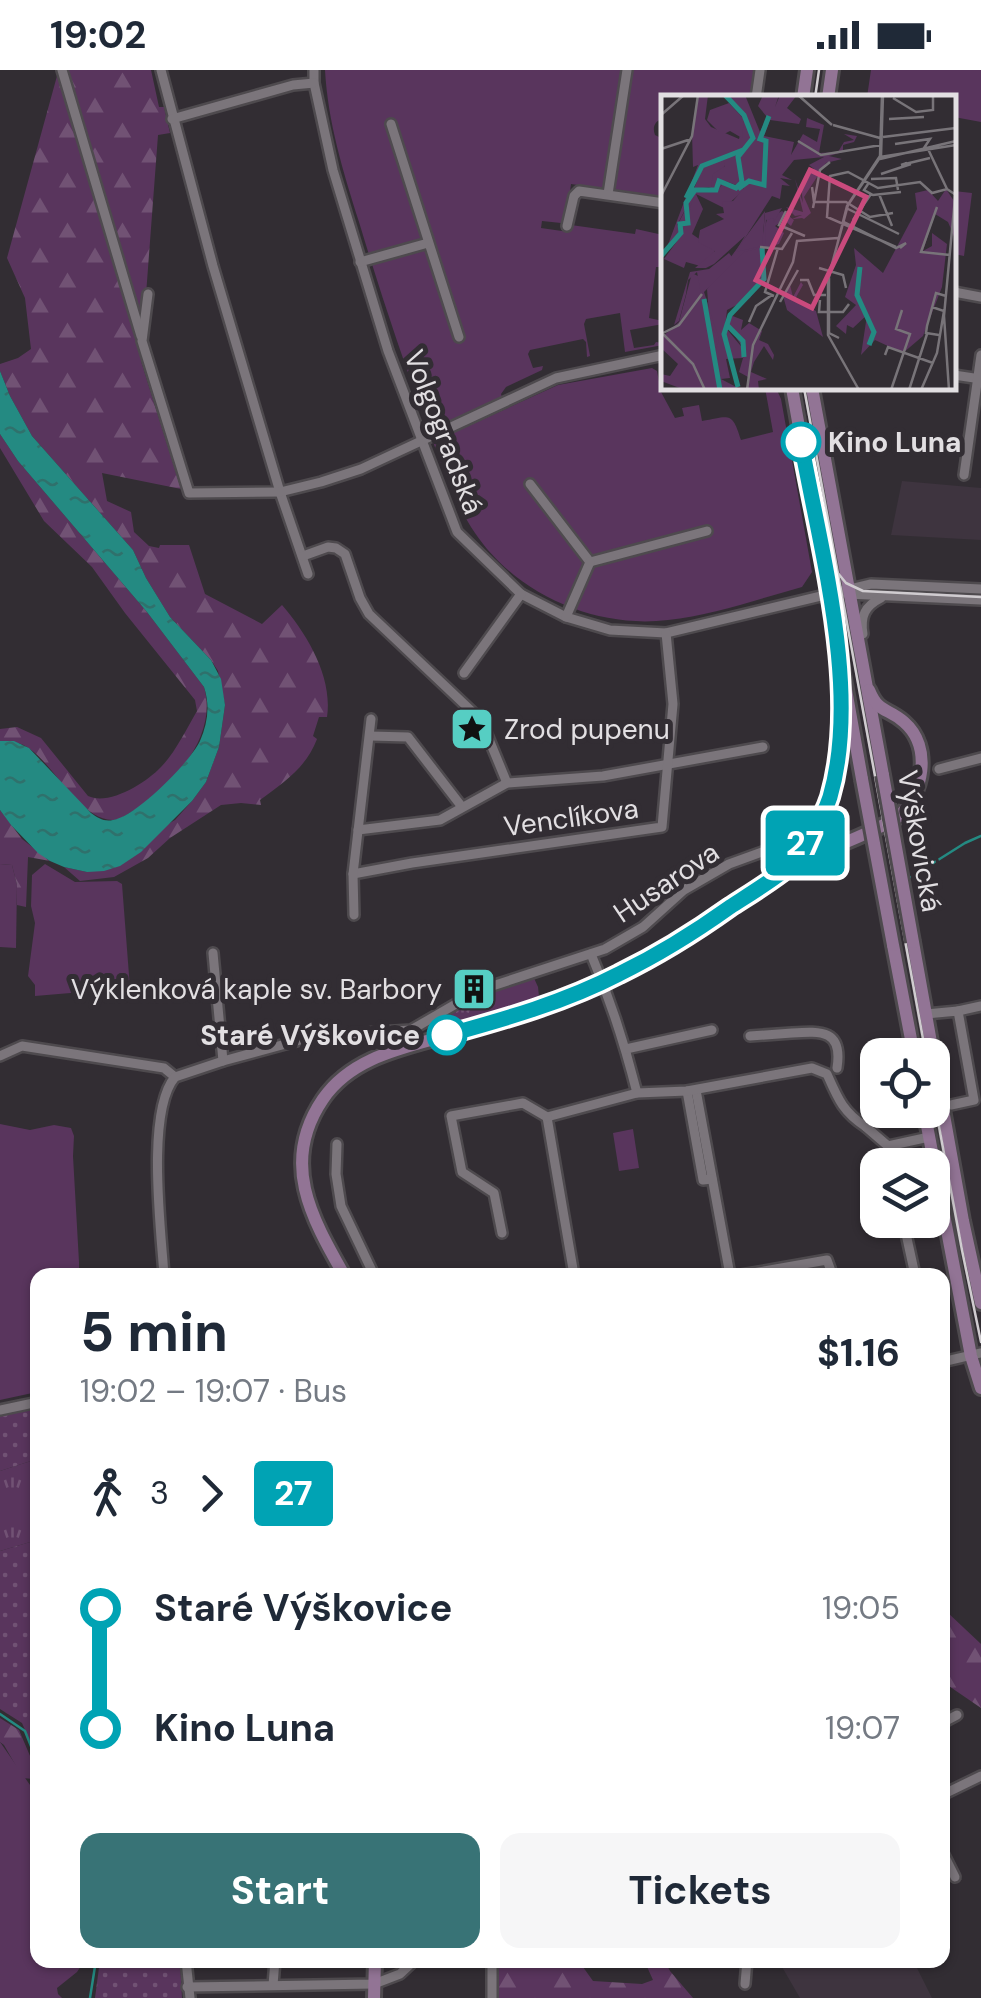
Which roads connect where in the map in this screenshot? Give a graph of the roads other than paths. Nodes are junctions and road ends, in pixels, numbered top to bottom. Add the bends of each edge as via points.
1 (62, 70) edge
2 (161, 70) edge
3 (314, 70) edge
4 (627, 70) edge
5 (760, 70) edge
6 (807, 70) edge
7 (832, 70) edge
8 (314, 83) junction
9 (756, 95) edge
10 (803, 95) edge
11 (828, 95) edge
12 (172, 119) junction
13 (391, 124) dead end
14 (608, 194) junction
15 (661, 203) edge
16 (567, 226) dead end
17 (428, 243) junction
18 (360, 262) junction
19 (956, 292) edge
20 (148, 294) dead end
21 (981, 297) edge
22 (459, 336) dead end
23 (142, 341) junction
24 (981, 355) edge
25 (661, 357) edge
26 (979, 379) edge
27 (792, 390) edge
28 (812, 390) edge
29 (420, 440) junction
30 (964, 475) dead end
31 (530, 484) dead end
32 (280, 492) junction
33 (707, 531) dead end
34 (303, 556) junction
35 (590, 562) junction
36 (846, 570) junction
37 (308, 574) dead end
38 (874, 584) junction
39 (981, 590) edge
40 (850, 591) junction
41 (829, 593) junction
42 (521, 594) junction
43 (890, 596) junction
44 (981, 600) edge
45 (566, 617) junction
46 (666, 633) junction
47 (860, 646) junction
48 (840, 660) junction
49 (464, 673) dead end
50 (868, 690) junction
51 (888, 714) junction
52 (371, 719) dead end
53 (370, 736) junction
54 (875, 738) junction
55 (763, 747) dead end
56 (981, 758) edge
57 (668, 765) junction
58 (939, 768) dead end
59 (507, 783) junction
60 (462, 807) junction
61 (358, 830) junction
62 (786, 843) dead end
63 (784, 870) junction
64 (352, 874) junction
65 (354, 915) dead end
66 (213, 954) dead end
67 (591, 954) junction
68 (603, 982) junction
69 (981, 1006) edge
70 (958, 1011) junction
71 (926, 1014) junction
72 (712, 1030) dead end
73 (750, 1036) dead end
74 (911, 1038) edge
75 (626, 1049) junction
76 (0, 1056) edge
77 (223, 1061) junction
78 (837, 1068) dead end
79 (175, 1077) junction
80 (692, 1090) junction
81 (637, 1093) junction
82 (951, 1105) dead end
83 (546, 1117) junction
84 (860, 1123) edge
85 (867, 1128) edge
86 (928, 1128) edge
87 (930, 1138) junction
88 (337, 1144) dead end
89 (888, 1146) joint
90 (502, 1233) dead end
91 (907, 1238) edge
92 (164, 1268) edge
93 (340, 1268) edge
94 (368, 1268) edge
95 (573, 1268) edge
96 (729, 1268) edge
97 (781, 1268) edge
98 (830, 1268) edge
99 (913, 1268) edge
100 (981, 1304) edge
101 (976, 1355) edge
102 (950, 1360) edge
103 (981, 1388) edge
104 (30, 1404) edge
105 (0, 1410) edge
106 (957, 1715) dead end
107 (950, 1718) edge
108 (981, 1776) edge
109 (950, 1791) edge
110 (950, 1867) edge
111 (955, 1877) dead end
112 (274, 1968) edge
113 (406, 1968) edge
114 (492, 1968) edge
115 (747, 1968) edge
116 (746, 1984) dead end
117 (273, 1985) junction
118 (374, 1991) edge
119 (189, 1992) edge
120 (492, 1998) edge

1 - 23 street
2 - 12 street
3 - 8 street, Volgogradská
4 - 14 street
5 - 9 street
6 - 10 street
7 - 11 street
8 - 12 street
8 - 18 street, Volgogradská
12 - 32 street
13 - 17 street, Volgogradská
14 - 15 street
14 - 16 street via 576,193
17 - 18 street
17 - 22 street, Volgogradská
18 - 29 street, Volgogradská
19 - 21 street
20 - 23 street
23 - 32 street via 189,493
24 - 26 street
25 - 29 street via 556,378
26 - 30 street
27 - 41 street, Výškovická
28 - 36 street, Výškovická
29 - 32 street via 361,469
29 - 42 street, Volgogradská via 458,532
31 - 35 street
32 - 34 street
33 - 35 street
34 - 37 street
34 - 59 street via 328,547 345,554 369,614 481,720
35 - 45 street
36 - 38 street
36 - 40 street, Výškovická
38 - 39 street
38 - 40 street
40 - 41 street, Volgogradská
40 - 43 street
40 - 47 street, Výškovická
41 - 46 street, Volgogradská
41 - 48 street, Výškovická
42 - 45 street, Volgogradská
42 - 49 street
43 - 44 street
43 - 47 street via 864,612
45 - 46 street, Volgogradská via 610,630
46 - 57 street, Venclíkova via 673,704
47 - 50 street, Výškovická
48 - 63 street via 830,795
48 - 74 street, Výškovická, bridge
50 - 51 street
50 - 54 street, Výškovická
51 - 54 street via 876,719
51 - 63 street via 904,722 917,744 921,772 913,800 893,820
52 - 53 street
53 - 60 street via 408,737
53 - 61 street
54 - 71 street, Výškovická, bridge
55 - 57 street
56 - 58 street
57 - 59 street
57 - 64 street, Venclíkova via 662,827
59 - 60 street
60 - 61 street via 440,820
61 - 64 street
62 - 67 street, Husarova via 729,864 684,890 643,927
63 - 68 street
64 - 65 street
66 - 77 street
67 - 68 street
67 - 77 street, Husarova via 480,990 410,1030 315,1036
68 - 75 street
68 - 93 street via 378,1057 330,1090 306,1136 302,1172 312,1216
69 - 70 street
70 - 71 street
70 - 82 street via 974,1100
71 - 100 street, Výškovická
72 - 75 street
73 - 78 street via 829,1035 838,1050
75 - 81 street
76 - 79 street via 22,1046 164,1068
77 - 79 street, Husarova
79 - 92 street via 159,1128
80 - 81 street
80 - 84 street via 812,1068 827,1074
80 - 96 street
81 - 83 street
83 - 90 street via 523,1104 451,1116 462,1172 494,1193
83 - 95 street
85 - 89 street
86 - 87 street
87 - 89 street
87 - 101 street
88 - 94 street via 342,1206
91 - 99 street
97 - 98 street via 827,1260
101 - 102 street
101 - 103 street
104 - 105 street
106 - 107 street
108 - 109 street
110 - 111 street
112 - 117 street
113 - 118 street
114 - 120 street
115 - 116 street
117 - 118 street
117 - 119 street

